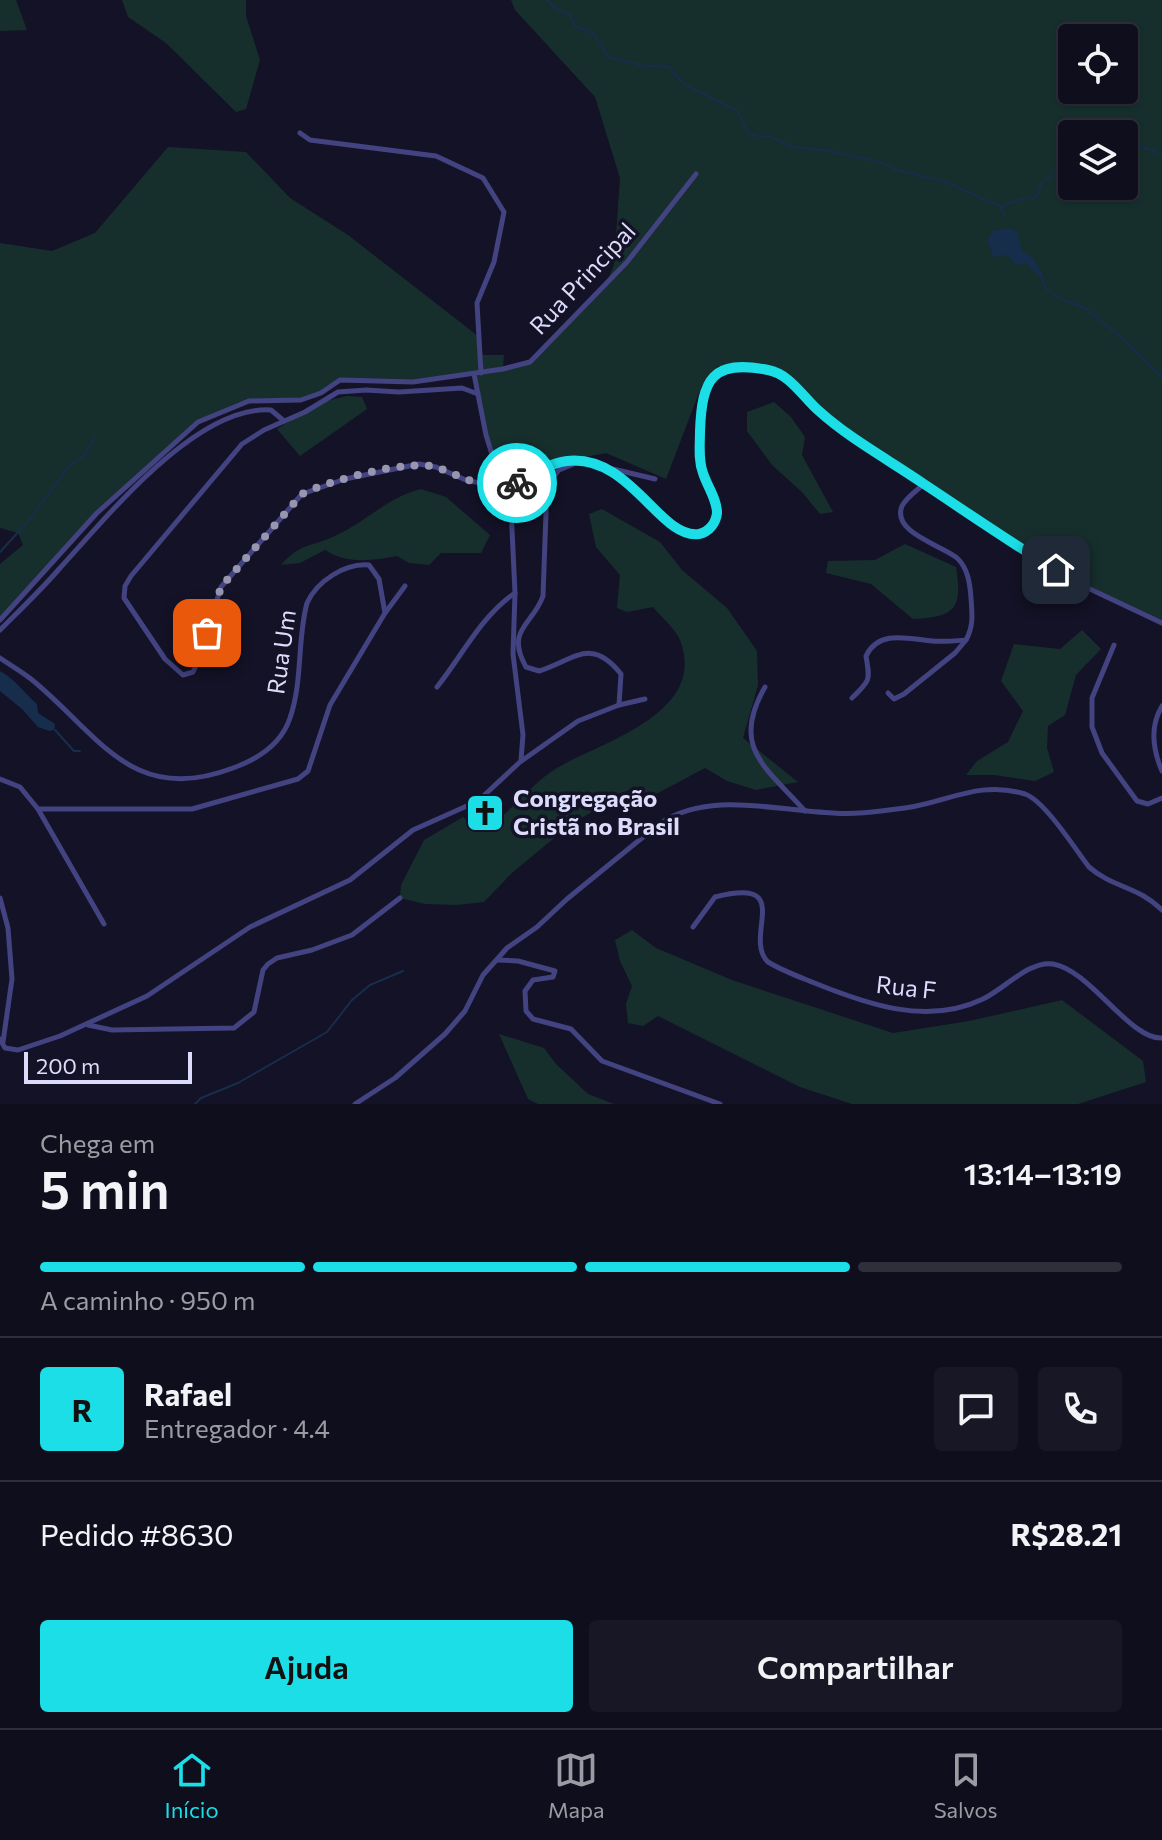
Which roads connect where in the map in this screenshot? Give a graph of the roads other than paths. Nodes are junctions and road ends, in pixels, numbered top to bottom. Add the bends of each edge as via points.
1 (300, 133) dead end
2 (696, 174) dead end
3 (478, 373) junction
4 (478, 394) junction
5 (284, 421) junction
6 (593, 461) junction
7 (608, 468) junction
8 (655, 479) dead end
9 (924, 484) junction
10 (510, 487) junction
11 (405, 586) dead end
12 (515, 593) junction
13 (385, 613) junction
14 (0, 620) edge
15 (1162, 623) edge
16 (0, 630) edge
17 (966, 640) junction
18 (1114, 645) dead end
19 (0, 658) edge
20 (437, 687) dead end
21 (765, 687) dead end
22 (888, 693) dead end
23 (852, 698) dead end
24 (645, 699) dead end
25 (619, 705) junction
26 (1162, 706) edge
27 (520, 762) junction
28 (1162, 771) edge
29 (0, 779) edge
30 (1162, 798) edge
31 (38, 809) junction
32 (806, 812) junction
33 (0, 898) edge
34 (400, 898) dead end
35 (1162, 910) edge
36 (104, 924) dead end
37 (693, 927) dead end
38 (496, 960) junction
39 (87, 1024) junction
40 (1162, 1038) edge
41 (1, 1041) edge
42 (355, 1104) edge
43 (720, 1104) edge

1 - 3 street via 310,140 436,156 483,178 504,212 494,262 477,303
2 - 3 street, Rua Principal via 627,262 530,362
3 - 4 street
3 - 14 street, Rua Principal via 413,382 340,380 301,400 249,401 198,422 97,513
4 - 5 street via 462,388 338,392
4 - 10 street via 494,461
5 - 10 street via 242,444 125,586 131,609 165,659 183,675 193,672 198,661 221,587 302,494 419,464 468,481
5 - 16 street via 271,410 239,413 191,439 107,515
6 - 7 street
6 - 10 street via 564,461
6 - 25 street via 559,470 547,485 543,596 521,628 519,641 521,658 531,670 584,653 607,659 621,674
7 - 8 street
7 - 9 street via 680,531 707,531 717,516 699,457 705,391 720,371 765,369 778,372 819,412
9 - 15 street via 1075,582
9 - 17 street via 901,514 911,530 957,558 966,571 973,623
10 - 12 street
11 - 13 street
12 - 20 street via 493,611
12 - 27 street
13 - 19 street, Rua Um via 379,579 369,565 329,577 307,603 298,683 285,729 255,760 195,779 152,776 120,761 30,678
13 - 31 street via 330,705 308,771 298,779 192,809
17 - 22 street via 904,694 894,699
17 - 23 street via 880,641 866,656 868,681
18 - 30 street via 1092,698 1094,737 1137,801 1148,804
21 - 32 street via 753,708 749,739
24 - 25 street
25 - 27 street via 578,721
26 - 28 street via 1154,726
27 - 39 street via 478,801 401,837 350,880 250,927 147,996
29 - 31 street via 20,787
31 - 36 street
32 - 35 street via 897,809 974,790 1027,795 1094,872 1137,890
32 - 38 street via 710,806 672,816
33 - 41 street via 12,979
34 - 39 street via 352,935 268,964 256,1007 234,1028 112,1030
37 - 40 street, Rua F via 715,897 751,893 762,907 759,948 768,962 868,1003 909,1011 951,1010 974,1003 1035,965 1057,965 1146,1035
38 - 42 street via 445,1034 395,1078
38 - 43 street via 555,971 553,977 533,980 525,991 526,1011 533,1019 571,1029 602,1061
39 - 41 street via 18,1050 9,1050

